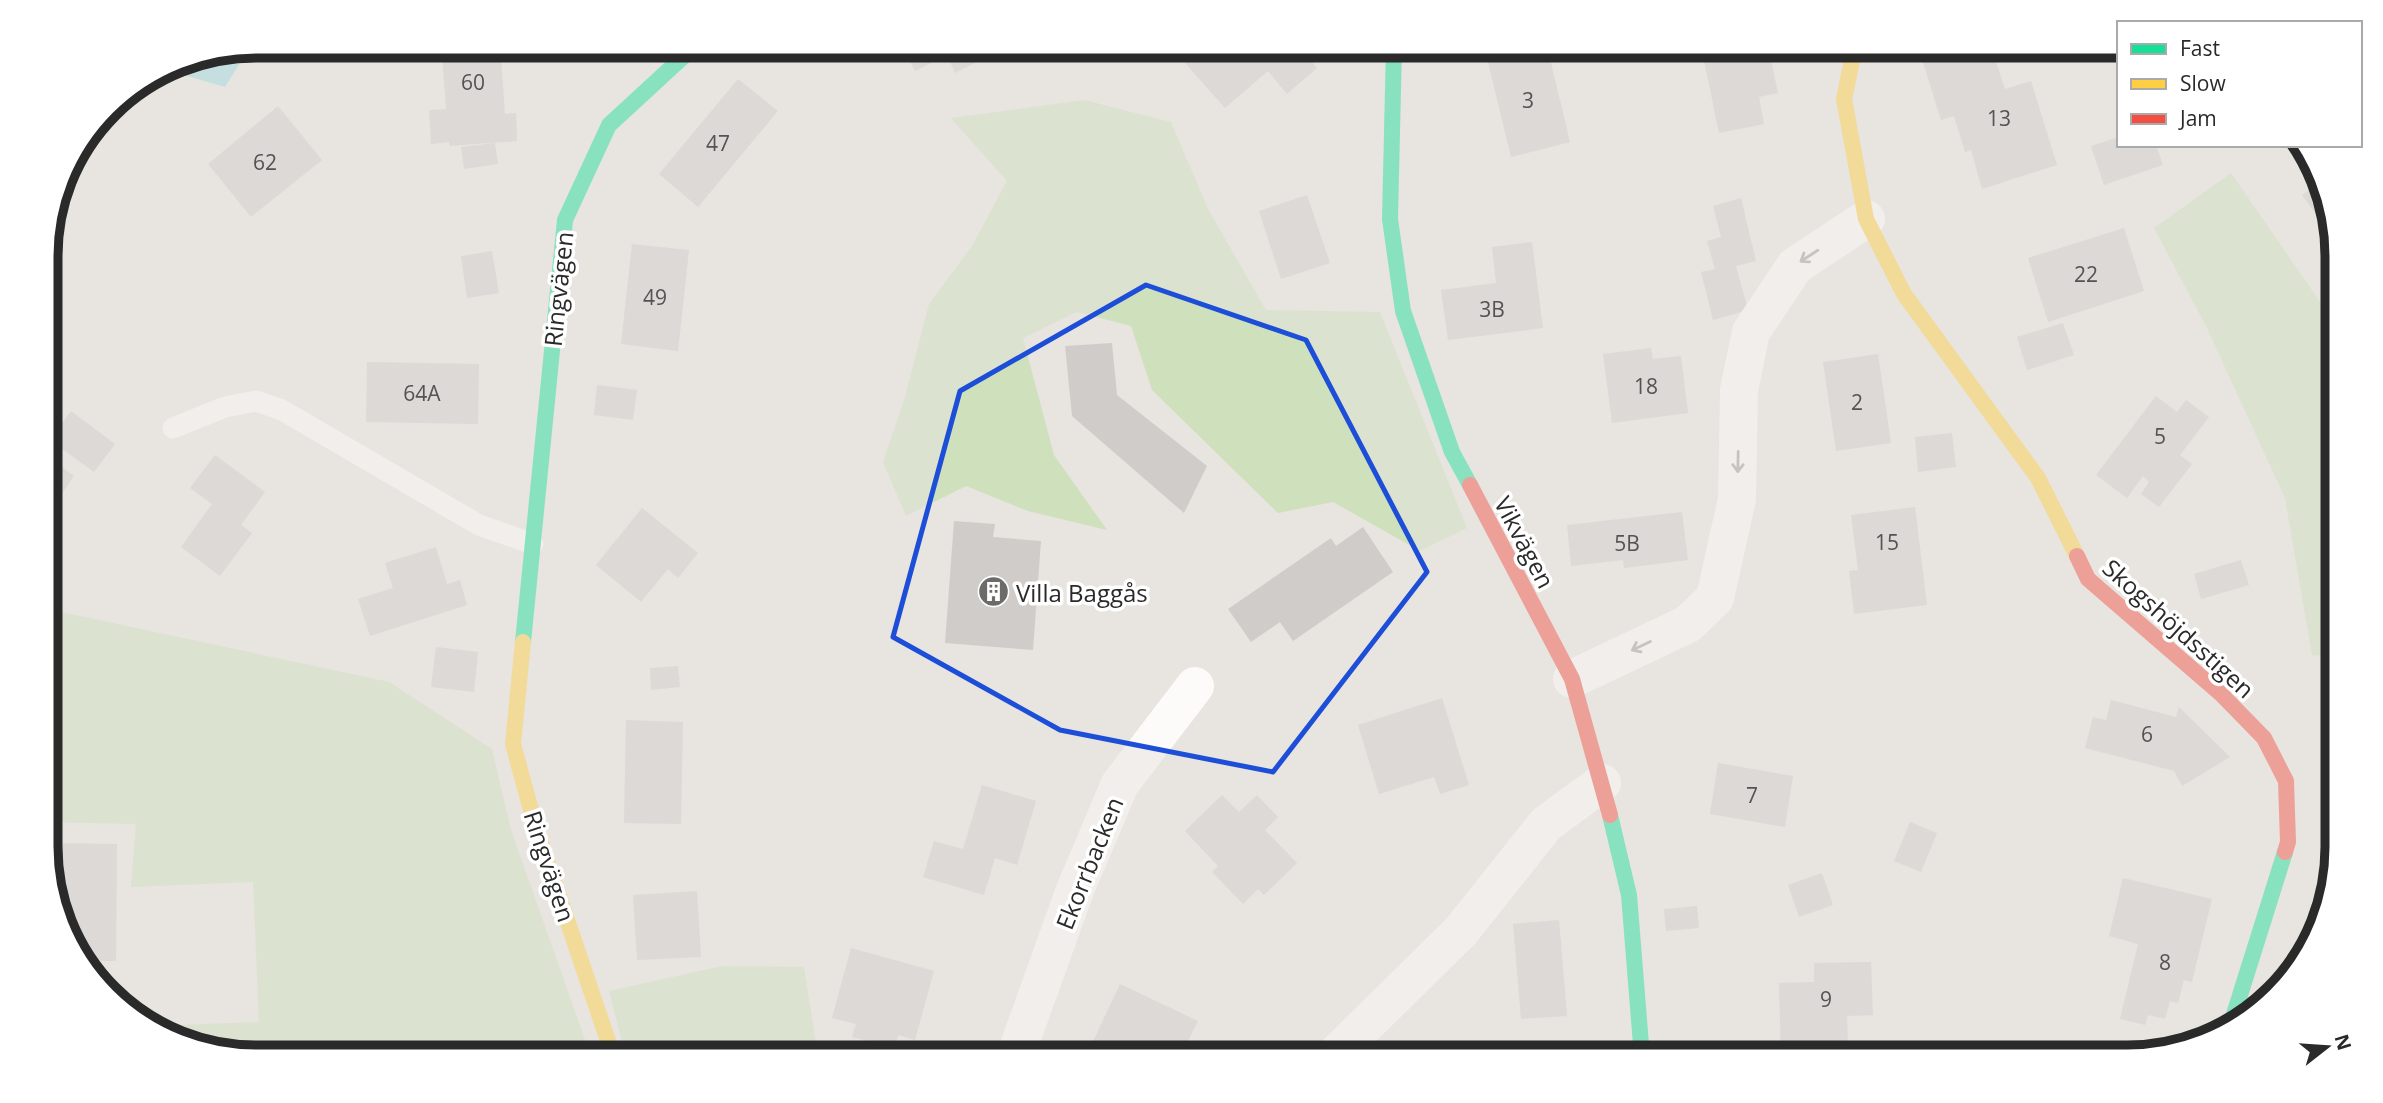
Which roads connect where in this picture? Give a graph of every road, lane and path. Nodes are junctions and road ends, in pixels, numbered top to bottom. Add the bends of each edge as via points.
1 (682, 58) edge
2 (1394, 58) edge
3 (1853, 58) edge
4 (1866, 219) junction
5 (173, 428) dead end
6 (533, 544) junction
7 (1572, 679) junction
8 (1195, 686) dead end
9 (1602, 783) junction
10 (2234, 1014) edge
11 (609, 1045) edge
12 (1019, 1045) edge
13 (1345, 1045) edge
14 (1641, 1045) edge

1 - 6 street, Ringvägen via 609,125 565,220
2 - 7 street, Vikvägen via 1391,219 1403,311 1452,452
3 - 4 street, Skogshöjdsstigen via 1844,99
4 -> 7 street via 1795,266 1751,332 1739,390 1737,499 1714,598 1688,624
4 - 10 street, Skogshöjdsstigen via 1904,294 2038,478 2088,579 2264,738 2286,781 2287,842
5 - 6 lane via 225,407 256,401 282,410 479,525
6 - 11 street, Ringvägen via 513,744 535,825
7 - 9 street, Vikvägen
8 - 12 street, Ekorrbacken via 1120,784 1075,890
9 - 13 street via 1546,824 1461,931
9 - 14 street, Vikvägen via 1629,895

